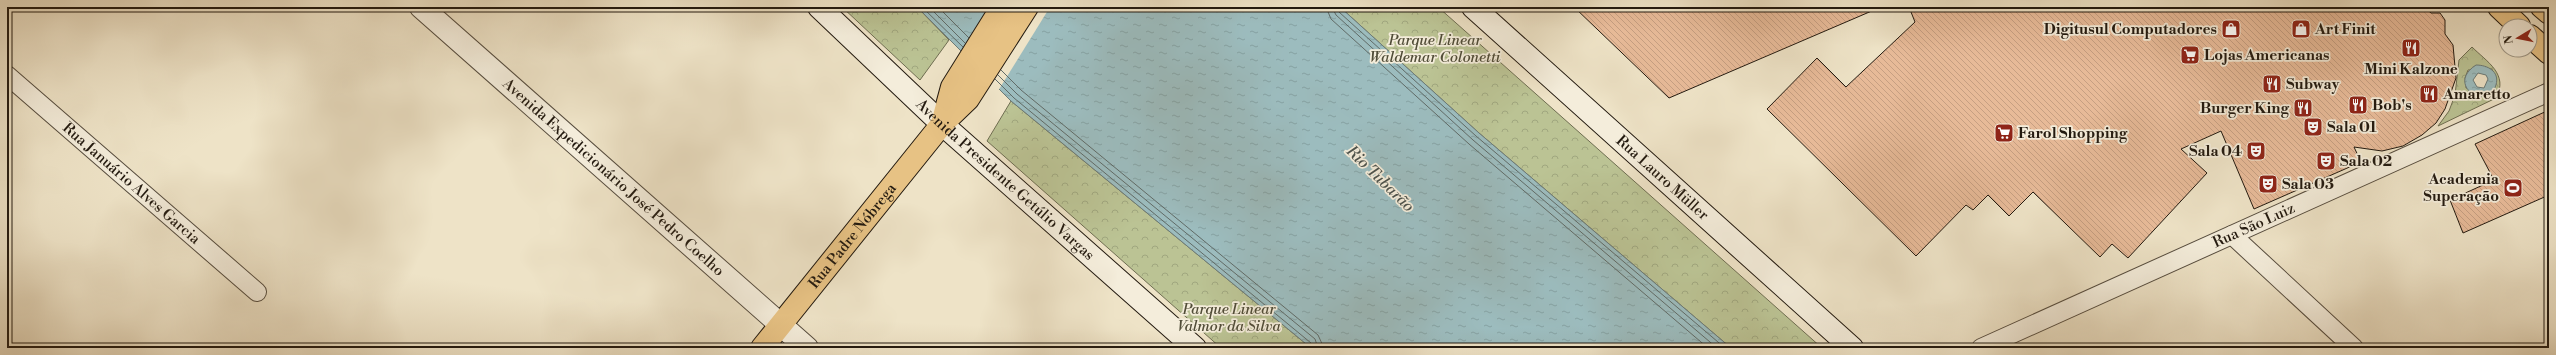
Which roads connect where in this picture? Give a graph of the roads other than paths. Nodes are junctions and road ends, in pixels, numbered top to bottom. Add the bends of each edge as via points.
1 (420, 7) edge
2 (819, 7) edge
3 (1002, 7) edge
4 (1027, 7) edge
5 (1473, 7) edge
6 (2499, 7) edge
7 (2542, 7) edge
8 (2549, 13) edge
9 (2511, 18) edge
10 (2538, 43) edge
11 (2549, 53) edge
12 (7, 75) edge
13 (2549, 92) edge
14 (960, 93) junction
15 (942, 124) junction
16 (2232, 235) junction
17 (257, 292) dead end
18 (781, 325) junction
19 (762, 348) edge
20 (807, 348) edge
21 (1195, 348) edge
22 (1852, 348) edge
23 (1981, 348) edge
24 (2354, 348) edge

1 - 18 main road, Avenida Expedicionário José Pedro Coelho
2 - 15 main road, Avenida Presidente Getúlio Vargas
3 - 14 main road
4 - 14 main road
5 - 22 main road, Rua Lauro Müller
6 - 9 main road
7 - 8 main road
10 - 11 main road
12 - 17 street, Rua Januário Alves Garcia
13 - 16 street, Rua São Luiz
14 - 15 main road, Rua Padre Nóbrega
15 - 18 main road, Rua Padre Nóbrega
15 - 21 main road, Avenida Presidente Getúlio Vargas
16 - 23 street, Rua São Luiz
16 - 24 street
18 - 19 main road, Rua Padre Nóbrega
18 - 20 main road, Avenida Expedicionário José Pedro Coelho

